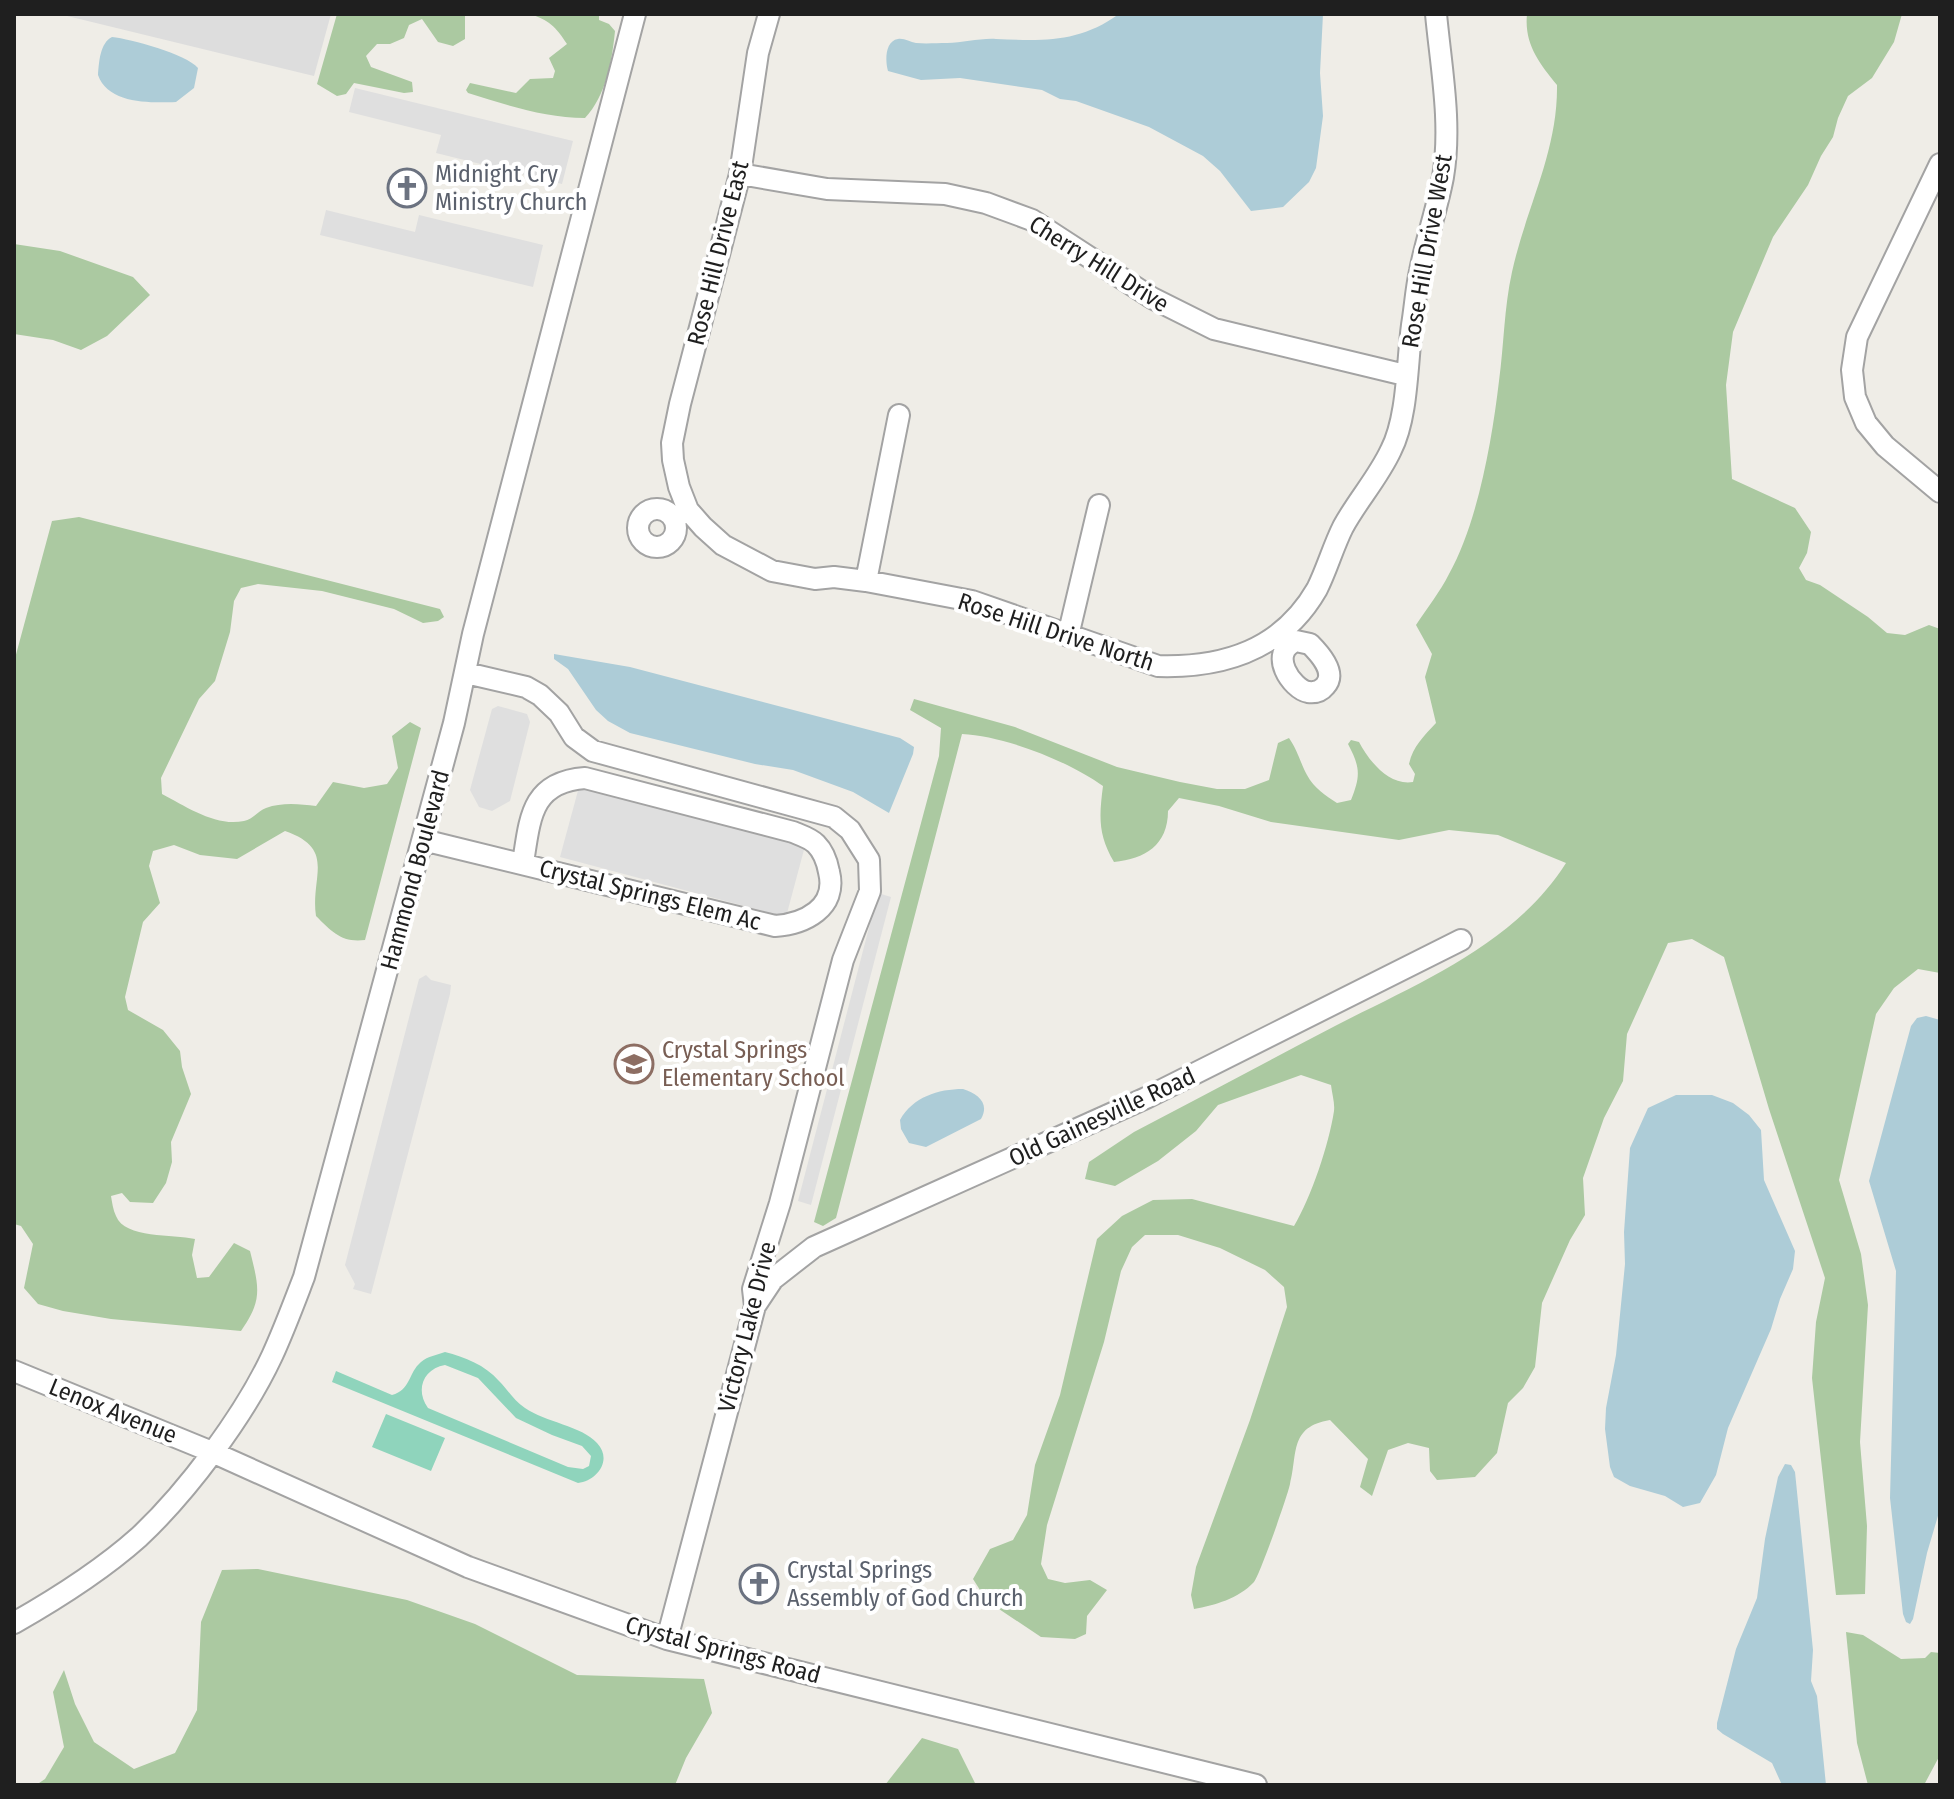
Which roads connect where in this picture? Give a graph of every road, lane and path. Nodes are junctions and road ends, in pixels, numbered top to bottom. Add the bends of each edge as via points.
1 (635, 14) edge
2 (769, 14) edge
3 (1436, 14) edge
4 (1940, 164) edge
5 (740, 174) junction
6 (1405, 375) junction
7 (899, 415) dead end
8 (672, 443) joint
9 (1373, 480) joint
10 (1940, 492) edge
11 (1099, 505) dead end
12 (866, 581) junction
13 (1068, 636) junction
14 (466, 673) junction
15 (423, 840) junction
16 (523, 863) junction
17 (1461, 940) dead end
18 (755, 1306) junction
19 (14, 1371) edge
20 (212, 1452) junction
21 (14, 1623) edge
22 (667, 1639) junction
23 (1256, 1785) edge

1 - 14 street, Hammond Boulevard
2 - 5 street, Rose Hill Drive East
3 - 6 street, Rose Hill Drive West via 1443,176 1419,273
4 - 10 street via 1857,337 1852,370 1866,423
5 - 6 street, Cherry Hill Drive via 827,189 945,194 986,203 1032,220 1152,298 1214,329
5 - 8 street, Rose Hill Drive East
6 - 9 street, Rose Hill Drive West via 1392,449
7 - 12 street
8 - 12 street, Rose Hill Drive North via 681,514 723,545 765,568 815,579
9 - 13 street, Rose Hill Drive North via 1286,638 1190,667 1158,666
11 - 13 street
12 - 13 street, Rose Hill Drive North via 972,601
14 - 15 street, Hammond Boulevard
14 - 18 street, Victory Lake Drive via 540,695 574,737 593,751 834,817 850,830 869,860 870,891 843,960 753,1289
15 - 16 street, Crystal Springs Elem Ac
15 - 20 street, Hammond Boulevard via 304,1277 271,1358
16 - 16 street, Crystal Springs Elem Ac via 775,926 796,925 815,915 831,881 815,842 793,832 585,778 551,786 533,809
17 - 18 street, Old Gainesville Road via 1146,1098 814,1247 773,1279
18 - 22 street, Victory Lake Drive
19 - 20 street, Lenox Avenue
20 - 21 street, Hammond Boulevard via 138,1538 66,1593
20 - 22 street, Crystal Springs Road via 468,1567
22 - 23 street, Crystal Springs Road

